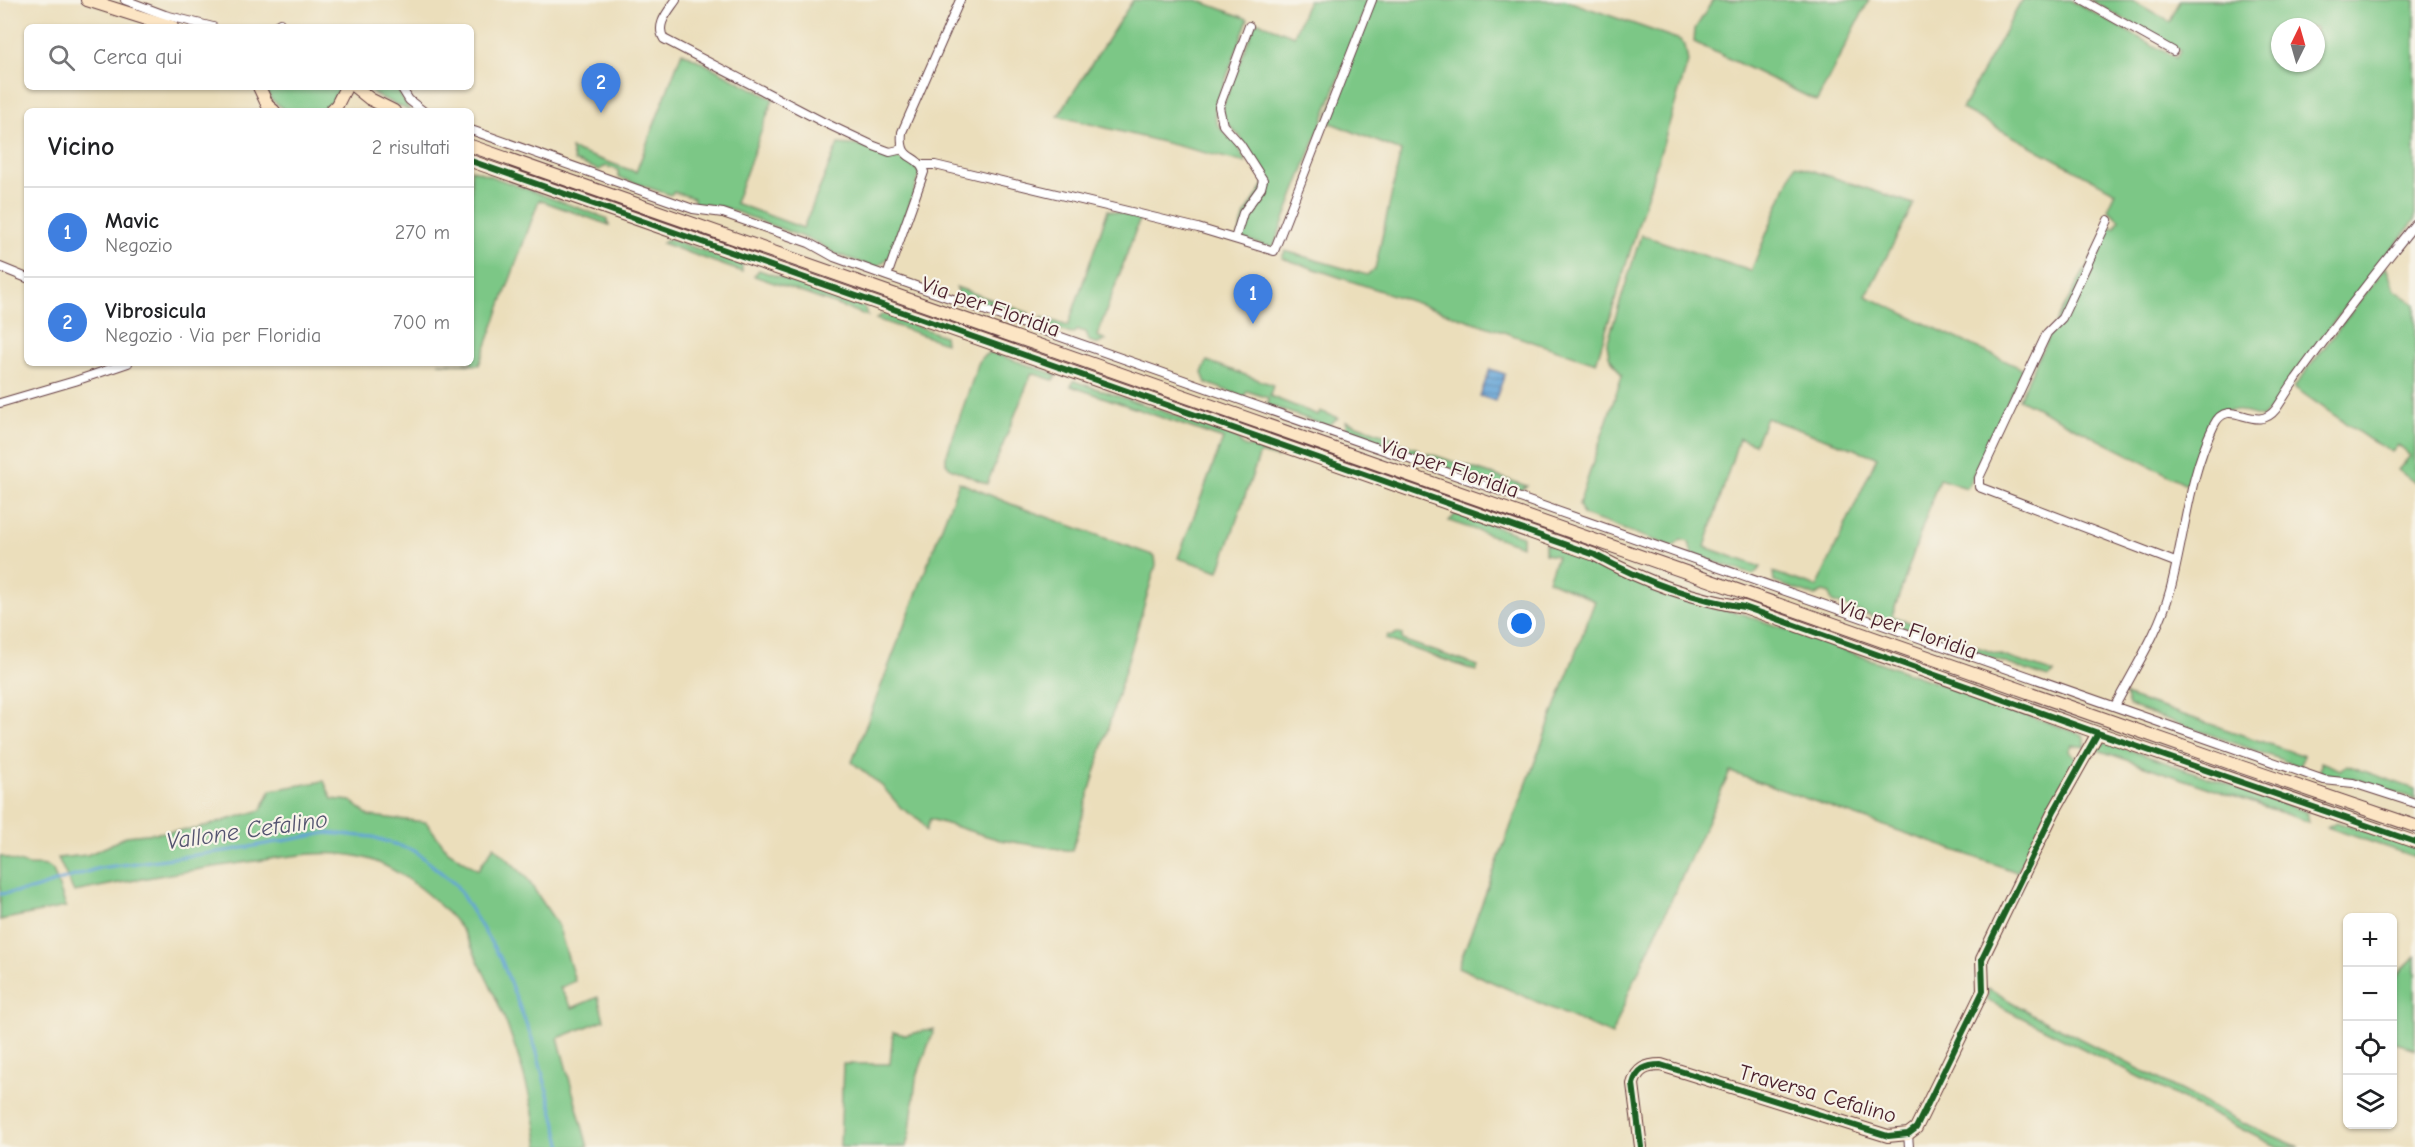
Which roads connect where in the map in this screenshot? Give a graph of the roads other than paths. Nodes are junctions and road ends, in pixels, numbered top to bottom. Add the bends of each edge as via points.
1 (87, 0) edge
2 (125, 0) edge
3 (676, 0) edge
4 (960, 0) edge
5 (1372, 0) edge
6 (2082, 0) edge
7 (163, 24) edge
8 (201, 24) edge
9 (1249, 26) dead end
10 (2174, 51) dead end
11 (260, 90) edge
12 (344, 90) edge
13 (360, 90) edge
14 (403, 90) edge
15 (270, 108) edge
16 (334, 108) edge
17 (388, 108) edge
18 (419, 108) edge
19 (474, 131) edge
20 (474, 147) edge
21 (903, 150) junction
22 (474, 162) edge
23 (922, 165) junction
24 (2108, 220) dead end
25 (2415, 224) edge
26 (1235, 238) junction
27 (0, 267) edge
28 (887, 276) junction
29 (24, 277) edge
30 (119, 366) edge
31 (0, 402) edge
32 (2175, 562) junction
33 (2115, 706) junction
34 (2098, 733) junction
35 (2415, 803) edge
36 (2415, 826) edge
37 (2415, 842) edge
38 (1909, 1141) edge
39 (1641, 1147) edge

1 - 7 street
2 - 8 street
3 - 21 street via 660,26 664,39 874,146 890,152
4 - 21 street via 902,132
5 - 26 street via 1274,251
6 - 10 street
9 - 26 street via 1219,107 1223,125 1263,180 1243,213
11 - 15 street
12 - 16 street
13 - 17 street
14 - 18 street
19 - 28 street via 693,209 723,213 809,243 834,257
20 - 36 street, Via per Floridia
21 - 23 street
22 - 34 street via 1595,555 1629,573 1711,602 1744,607
23 - 26 street
23 - 28 street via 923,180
24 - 32 street via 2062,318 2047,333 1979,478 1979,486
25 - 32 street via 2274,411 2258,420 2224,413 2214,424 2191,485
27 - 29 street
28 - 33 street
30 - 31 street
32 - 33 street via 2161,618
33 - 35 street via 2324,780 2353,783
34 - 37 street
34 - 38 street, Traversa Cefalino via 2054,811 1982,959 1983,991
38 - 39 street, Traversa Cefalino via 1661,1065 1650,1065 1636,1076 1633,1084

